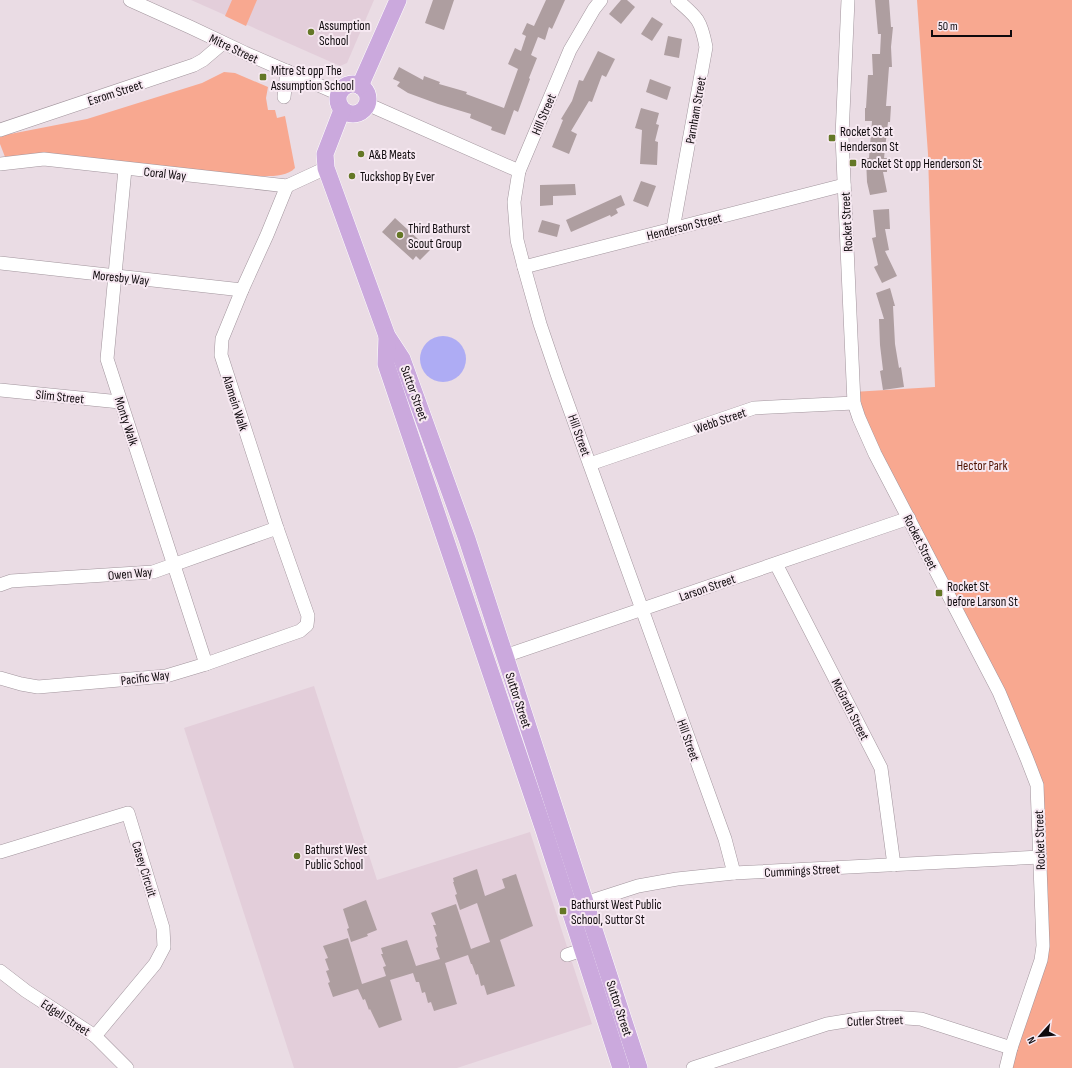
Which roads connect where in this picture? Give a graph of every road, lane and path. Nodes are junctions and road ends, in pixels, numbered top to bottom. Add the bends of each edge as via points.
1 (130, 0) edge
2 (398, 0) edge
3 (601, 0) edge
4 (677, 0) edge
5 (848, 0) edge
6 (223, 43) junction
7 (287, 72) junction
8 (360, 86) junction
9 (339, 94) junction
10 (284, 97) dead end
11 (367, 104) junction
12 (346, 112) junction
13 (0, 130) edge
14 (0, 162) edge
15 (326, 168) junction
16 (125, 169) junction
17 (519, 171) junction
18 (844, 185) junction
19 (287, 186) junction
20 (673, 229) junction
21 (0, 263) edge
22 (524, 267) junction
23 (115, 277) junction
24 (242, 290) junction
25 (387, 336) junction
26 (0, 390) edge
27 (120, 402) junction
28 (854, 404) junction
29 (590, 464) junction
30 (909, 518) junction
31 (277, 528) junction
32 (174, 564) junction
33 (776, 564) junction
34 (0, 585) edge
35 (642, 610) junction
36 (307, 625) joint
37 (505, 656) junction
38 (206, 664) junction
39 (0, 678) edge
40 (0, 852) edge
41 (1040, 857) junction
42 (894, 865) junction
43 (734, 873) junction
44 (586, 903) junction
45 (569, 908) junction
46 (0, 971) edge
47 (95, 1036) junction
48 (1011, 1048) junction
49 (127, 1068) edge
50 (621, 1068) edge
51 (639, 1068) edge
52 (694, 1068) edge
53 (1006, 1068) edge

1 - 6 street, Mitre Street
2 - 8 main road
3 - 17 street, Hill Street via 570,50
4 - 20 street, Parnham Street via 695,15 703,31 706,47
5 - 18 street, Rocket Street via 842,136
6 - 7 street, Mitre Street
6 - 13 street, Esrom Street via 194,65
7 - 9 street, Mitre Street
7 - 10 street
8 - 9 main road via 350,84 341,89
8 - 11 main road via 366,94
9 - 12 main road via 338,102
11 - 12 main road via 359,113
11 - 17 street
12 - 15 main road, Suttor Street via 325,154
14 - 16 street, Coral Way via 44,159
15 - 19 street
15 - 25 main road, Suttor Street
16 - 19 street, Coral Way
16 - 23 street, Monty Walk
17 - 22 street, Hill Street via 514,202 516,240
18 - 20 street, Henderson Street
18 - 28 street, Rocket Street
19 - 24 street, Alamein Walk
20 - 22 street, Henderson Street
21 - 23 street, Moresby Way
22 - 29 street, Hill Street via 540,324
23 - 24 street, Moresby Way
23 - 27 street, Monty Walk via 107,359
24 - 31 street, Alamein Walk via 222,339 220,355
25 - 37 main road, Suttor Street via 402,359 467,539
25 - 45 main road, Suttor Street via 386,364
26 - 27 street, Slim Street
27 - 32 street, Monty Walk
28 - 29 street, Webb Street via 754,408
28 - 30 street, Rocket Street via 873,450
29 - 35 street, Hill Street
30 - 33 street, Larson Street
30 - 41 street, Rocket Street via 999,692 1027,759 1036,785
31 - 32 street, Owen Way
31 - 36 street, Alamein Walk via 308,616
32 - 34 street, Owen Way via 153,572 11,581
32 - 38 street, Monty Walk
33 - 35 street, Larson Street
33 - 42 street, McGrath Street via 881,768
35 - 37 street, Larson Street
35 - 43 street, Hill Street via 725,839
36 - 38 street, Pacific Way via 300,631
37 - 44 main road, Suttor Street
38 - 39 street, Pacific Way via 166,676 38,687
40 - 47 street, Casey Circuit via 128,813 163,928 164,947 155,964
41 - 42 street, Cummings Street
41 - 48 street, Rocket Street via 1043,946 1041,960
42 - 43 street, Cummings Street
43 - 44 street, Cummings Street via 648,884
44 - 45 street, Cummings Street
44 - 51 main road, Suttor Street
45 - 50 main road, Suttor Street via 575,953
46 - 47 street, Edgell Street
47 - 49 street, Edgell Street
48 - 52 street, Cutler Street via 921,1019 864,1018 827,1024
48 - 53 street, Rocket Street

